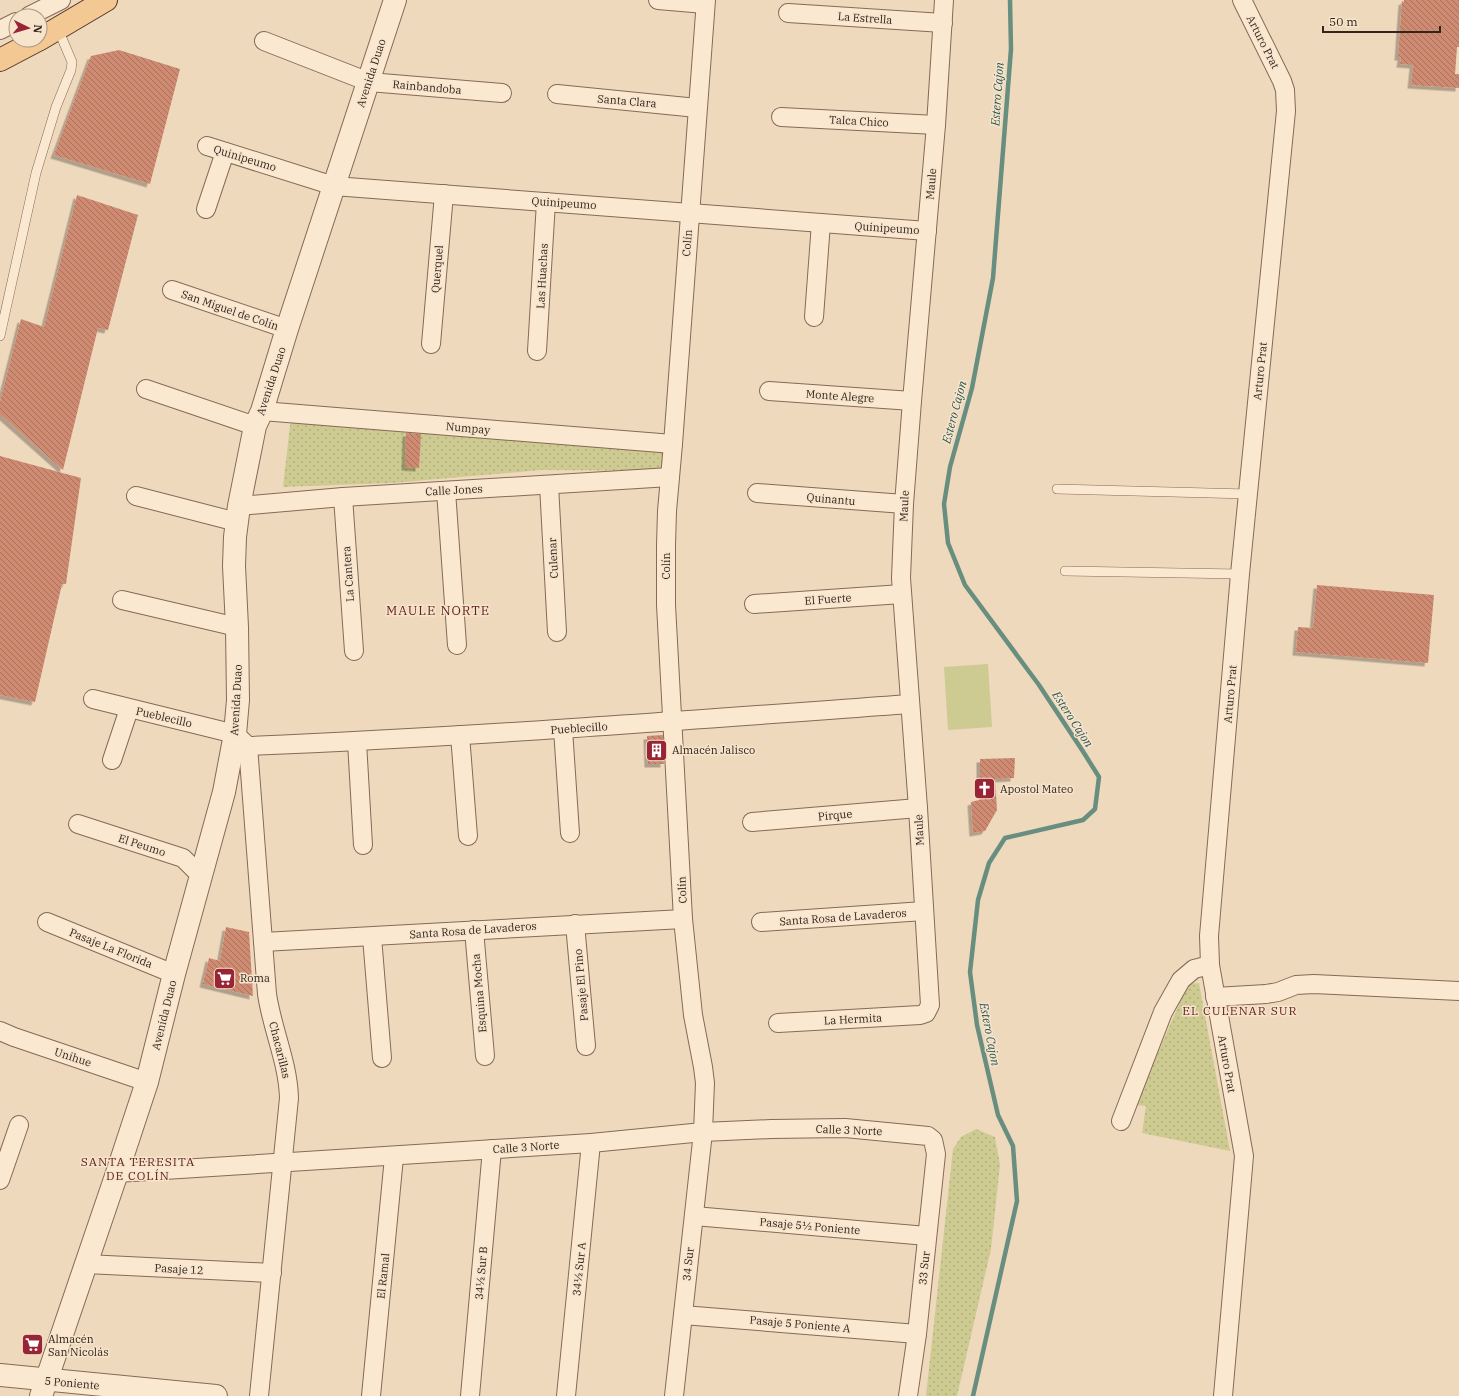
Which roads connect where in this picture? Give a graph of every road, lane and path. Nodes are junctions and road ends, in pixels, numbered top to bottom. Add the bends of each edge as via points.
1 (61, 0) edge
2 (106, 0) edge
3 (115, 0) edge
4 (395, 0) edge
5 (658, 0) edge
6 (944, 0) edge
7 (1242, 0) edge
8 (706, 2) edge
9 (45, 8) edge
10 (788, 13) dead end
11 (81, 16) junction
12 (943, 22) junction
13 (48, 34) edge
14 (48, 39) edge
15 (264, 41) dead end
16 (22, 48) edge
17 (0, 60) edge
18 (369, 82) junction
19 (502, 93) dead end
20 (557, 94) dead end
21 (697, 108) junction
22 (781, 117) dead end
23 (936, 125) junction
24 (207, 146) dead end
25 (225, 152) junction
26 (334, 186) junction
27 (444, 194) junction
28 (546, 202) junction
29 (206, 209) dead end
30 (689, 213) junction
31 (821, 223) junction
32 (928, 231) junction
33 (172, 290) dead end
34 (814, 317) dead end
35 (287, 329) junction
36 (0, 336) edge
37 (431, 344) dead end
38 (538, 351) dead end
39 (146, 389) dead end
40 (769, 391) dead end
41 (912, 401) junction
42 (259, 419) junction
43 (673, 444) junction
44 (670, 476) junction
45 (549, 485) junction
46 (1058, 489) dead end
47 (446, 491) junction
48 (757, 493) dead end
49 (1248, 494) junction
50 (136, 496) dead end
51 (343, 497) junction
52 (904, 504) junction
53 (238, 514) junction
54 (1065, 572) dead end
55 (1240, 574) junction
56 (902, 594) junction
57 (122, 600) dead end
58 (754, 604) dead end
59 (237, 627) junction
60 (557, 632) dead end
61 (457, 645) dead end
62 (354, 651) dead end
63 (94, 699) dead end
64 (910, 704) junction
65 (128, 709) junction
66 (672, 721) junction
67 (563, 729) junction
68 (460, 735) junction
69 (241, 740) junction
70 (357, 742) junction
71 (112, 760) dead end
72 (918, 808) junction
73 (752, 822) dead end
74 (78, 824) dead end
75 (570, 833) dead end
76 (468, 836) dead end
77 (363, 845) dead end
78 (201, 876) junction
79 (924, 911) junction
80 (683, 919) junction
81 (47, 922) dead end
82 (761, 922) dead end
83 (576, 924) junction
84 (474, 930) junction
85 (372, 937) junction
86 (263, 942) junction
87 (1210, 965) junction
88 (174, 974) junction
89 (1459, 991) edge
90 (1215, 997) junction
91 (926, 1013) joint
92 (778, 1023) dead end
93 (0, 1031) edge
94 (586, 1046) dead end
95 (485, 1056) dead end
96 (382, 1058) dead end
97 (147, 1082) junction
98 (1121, 1121) dead end
99 (19, 1125) dead end
100 (703, 1132) junction
101 (933, 1140) joint
102 (591, 1143) junction
103 (492, 1149) junction
104 (394, 1157) junction
105 (283, 1163) junction
106 (117, 1173) junction
107 (0, 1180) edge
108 (694, 1216) junction
109 (927, 1236) junction
110 (86, 1264) junction
111 (272, 1273) junction
112 (683, 1314) junction
113 (917, 1334) junction
114 (0, 1375) edge
115 (44, 1388) edge
116 (154, 1393) edge
117 (216, 1396) edge
118 (259, 1396) edge
119 (371, 1396) edge
120 (470, 1396) edge
121 (566, 1396) edge
122 (674, 1396) edge
123 (908, 1396) edge
124 (1223, 1396) edge

1 - 9 street
2 - 11 main road
3 - 11 main road
4 - 18 street, Avenida Duao
5 - 8 street
6 - 12 street, Maule
7 - 49 street, Arturo Prat via 1280,76 1286,100
8 - 21 street, Colín
10 - 12 street, La Estrella
11 - 13 main road
12 - 23 street, Maule
14 - 36 lane via 72,62 71,70 56,107 36,173
15 - 18 street, Rainbandoba
16 - 17 main road
18 - 19 street, Rainbandoba
18 - 26 street, Avenida Duao
20 - 21 street, Santa Clara
21 - 30 street, Colín
22 - 23 street, Talca Chico
23 - 32 street, Maule
24 - 25 street, Quinipeumo
25 - 26 street, Quinipeumo
25 - 29 street
26 - 27 street, Quinipeumo
26 - 35 street, Avenida Duao
27 - 28 street, Quinipeumo
27 - 37 street, Querquel
28 - 30 street, Quinipeumo
28 - 38 street, Las Huachas
30 - 31 street, Quinipeumo
30 - 43 street, Colín
31 - 32 street, Quinipeumo
31 - 34 street
32 - 41 street, Maule
33 - 35 street, San Miguel de Colín
35 - 42 street, Avenida Duao
39 - 42 street, Numpay
40 - 41 street, Monte Alegre
41 - 52 street, Maule
42 - 43 street, Numpay
42 - 53 street, Avenida Duao
43 - 44 street, Colín
44 - 45 street, Calle Jones
44 - 66 street, Colín via 666,575
45 - 47 street, Calle Jones
45 - 60 street, Culenar
46 - 49 lane
47 - 51 street, Calle Jones
47 - 61 street
48 - 52 street, Quinantu
49 - 55 street, Arturo Prat
50 - 53 street, Calle Jones
51 - 53 street, Calle Jones
51 - 62 street, La Cantera
52 - 56 street, Maule
53 - 59 street, Avenida Duao via 234,566
54 - 55 lane
55 - 87 street, Arturo Prat via 1209,936
56 - 58 street, El Fuerte
56 - 64 street, Maule
57 - 59 street
59 - 69 street, Avenida Duao
63 - 65 street, Pueblecillo
64 - 66 street, Pueblecillo
64 - 72 street, Maule
65 - 69 street, Pueblecillo
65 - 71 street
66 - 67 street, Pueblecillo
66 - 80 street, Colín
67 - 68 street, Pueblecillo
67 - 75 street
68 - 70 street, Pueblecillo
68 - 76 street
69 - 70 street, Pueblecillo
69 - 78 street, Avenida Duao
69 - 86 street, Chacarillas
70 - 77 street
72 - 73 street, Pirque
72 - 79 street, Maule
74 - 78 street, El Peumo via 183,858
78 - 88 street, Avenida Duao
79 - 82 street, Santa Rosa de Lavaderos
79 - 91 street, Maule via 930,1005
80 - 83 street, Santa Rosa de Lavaderos
80 - 100 street, Colín via 692,1015 705,1076
81 - 88 street, Pasaje La Florida
83 - 84 street, Santa Rosa de Lavaderos
83 - 94 street, Pasaje El Pino
84 - 85 street, Santa Rosa de Lavaderos
84 - 95 street, Esquina Mocha
85 - 86 street, Santa Rosa de Lavaderos
85 - 96 street
86 - 105 street, Chacarillas via 270,1010 289,1087
87 - 90 street, Arturo Prat
87 - 98 street via 1194,969 1181,980 1170,999
88 - 97 street, Avenida Duao
89 - 90 street via 1314,984 1296,985 1266,994
90 - 124 street, Arturo Prat via 1244,1156
91 - 92 street, La Hermita
93 - 97 street, Unihue
97 - 106 street, Avenida Duao
99 - 107 street
100 - 101 street, Calle 3 Norte via 772,1128 845,1128 919,1134
100 - 102 street, Calle 3 Norte
100 - 108 street, 34 Sur
101 - 109 street, 33 Sur via 936,1154
102 - 103 street, Calle 3 Norte
102 - 121 street, 34½ Sur A
103 - 104 street, Calle 3 Norte
103 - 120 street, 34½ Sur B
104 - 105 street, Calle 3 Norte
104 - 119 street, El Ramal
105 - 106 street, Calle 3 Norte
105 - 111 street, Chacarillas
106 - 110 street, Avenida Duao
108 - 109 street, Pasaje 5½ Poniente
108 - 112 street, 34 Sur
109 - 113 street, 33 Sur
110 - 111 street, Pasaje 12
110 - 115 street, Avenida Duao
111 - 118 street, Chacarillas
112 - 113 street, Pasaje 5 Poniente A
112 - 122 street, 34 Sur
113 - 123 street, 33 Sur
114 - 115 street, 5 Poniente
115 - 116 street, 5 Poniente
116 - 117 street, 5 Poniente

